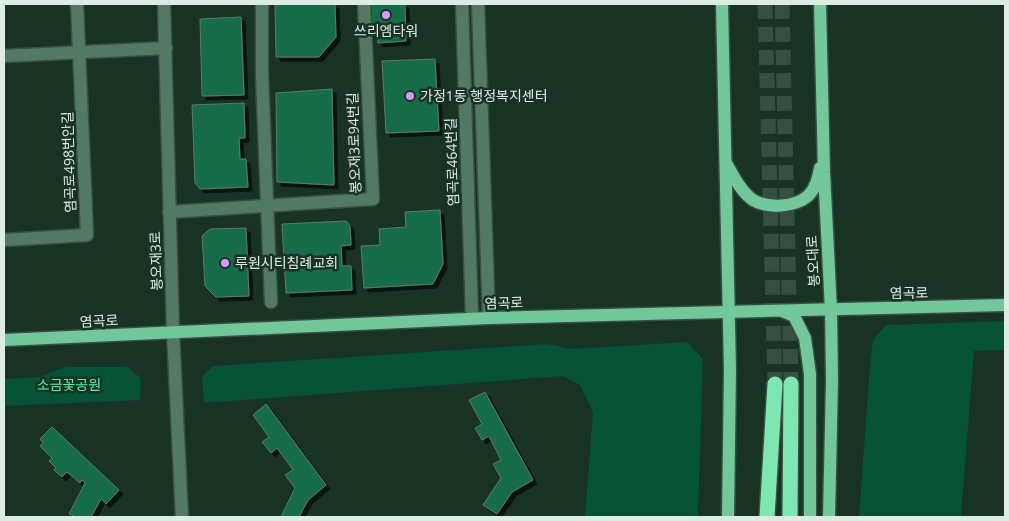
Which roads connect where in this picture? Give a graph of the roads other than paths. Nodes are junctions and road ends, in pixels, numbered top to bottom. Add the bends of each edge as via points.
1 (77, 4) edge
2 (164, 4) edge
3 (262, 4) edge
4 (364, 4) edge
5 (462, 4) edge
6 (478, 4) edge
7 (722, 4) edge
8 (820, 4) edge
9 (166, 48) junction
10 (79, 52) junction
11 (4, 56) edge
12 (824, 152) junction
13 (726, 163) junction
14 (267, 206) junction
15 (169, 212) junction
16 (4, 240) edge
17 (488, 283) junction
18 (471, 286) junction
19 (271, 302) dead end
20 (1005, 306) edge
21 (831, 310) junction
22 (780, 311) junction
23 (729, 312) junction
24 (472, 318) junction
25 (489, 318) junction
26 (173, 332) junction
27 (4, 340) edge
28 (775, 384) tunnel mouth
29 (791, 384) tunnel mouth
30 (182, 517) edge
31 (728, 517) edge
32 (767, 517) edge
33 (790, 517) edge
34 (810, 517) edge
35 (829, 517) edge

1 - 10 street, 염곡로498번안길
2 - 9 street, 봉오재3로
3 - 14 street
4 - 14 street, 봉오재3로94번길 via 373,199
5 - 18 street, 염곡로464번길
6 - 17 street
7 - 13 main road
8 - 12 main road, 봉오대로
9 - 10 street
9 - 15 street, 봉오재3로
10 - 11 street
10 - 16 street, 염곡로498번안길 via 87,235
12 - 13 main road via 816,184 808,196 796,203 781,205 766,205 753,200
12 - 21 main road, 봉오대로
13 - 23 main road
14 - 15 street, 봉오재3로94번길
14 - 19 street
15 - 26 street, 봉오재3로
17 - 18 street via 479,292
17 - 25 street
18 - 24 street, 염곡로464번길
20 - 21 main road, 염곡로
21 - 22 main road, 염곡로
21 - 35 main road, 봉오대로
22 - 23 main road, 염곡로
22 - 34 main road via 794,316 805,338 810,374
23 - 25 main road, 염곡로
23 - 31 main road
24 - 25 main road, 염곡로
24 - 26 main road, 염곡로
26 - 27 main road, 염곡로
26 - 30 street, 봉오재3로
28 - 32 highway
29 - 33 highway

